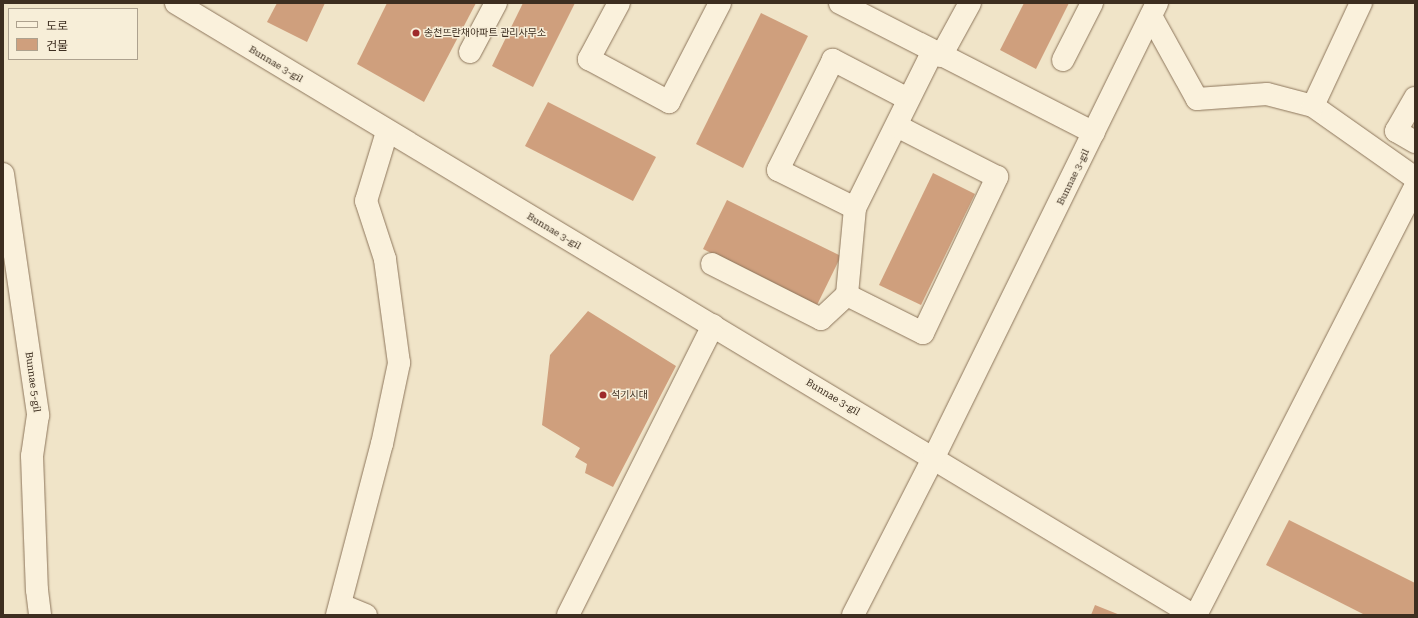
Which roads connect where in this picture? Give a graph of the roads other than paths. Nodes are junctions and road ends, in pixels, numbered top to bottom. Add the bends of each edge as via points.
1 (176, 3) edge
2 (496, 3) edge
3 (619, 3) edge
4 (720, 3) edge
5 (840, 3) edge
6 (970, 3) edge
7 (1092, 3) edge
8 (1361, 3) edge
9 (1154, 9) edge
10 (470, 52) dead end
11 (937, 54) junction
12 (1063, 60) dead end
13 (1415, 98) edge
14 (908, 99) junction
15 (1313, 106) junction
16 (897, 126) junction
17 (387, 132) junction
18 (1094, 133) junction
19 (1415, 142) edge
20 (3, 174) edge
21 (1415, 178) edge
22 (1415, 187) edge
23 (855, 208) junction
24 (712, 264) dead end
25 (847, 295) junction
26 (713, 325) junction
27 (934, 457) junction
28 (339, 610) edge
29 (40, 615) edge
30 (366, 615) edge
31 (568, 615) edge
32 (853, 615) edge
33 (1193, 615) edge
34 (1196, 615) edge

1 - 17 street, Bunnae 3-gil
2 - 10 street
3 - 4 street via 589,60 669,102
5 - 11 street
6 - 11 street
7 - 12 street
8 - 15 street
9 - 15 street via 1197,99 1267,94
9 - 18 street, Bunnae 3-gil
11 - 14 street
11 - 18 street
13 - 19 street via 1396,131
14 - 16 street
14 - 23 street via 833,60 778,170
15 - 21 street
16 - 23 street
16 - 25 street via 997,177 922,333
17 - 26 street, Bunnae 3-gil
17 - 28 street via 366,201 385,259 399,363 382,444
18 - 27 street, Bunnae 3-gil
20 - 29 street, Bunnae 5-gil via 38,415 32,456
22 - 34 street
23 - 25 street
24 - 25 street via 821,319
26 - 27 street, Bunnae 3-gil
26 - 31 street
27 - 32 street, Bunnae 3-gil
27 - 33 street
28 - 30 street

